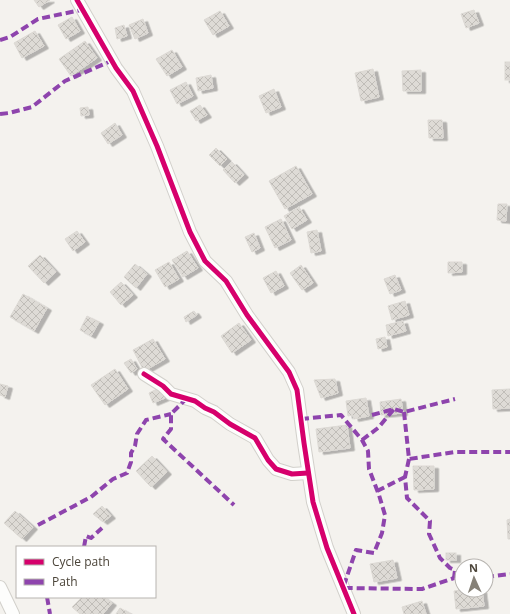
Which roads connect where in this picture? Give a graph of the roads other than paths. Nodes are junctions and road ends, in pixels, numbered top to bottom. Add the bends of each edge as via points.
1 (77, 0) edge
2 (144, 374) dead end
3 (308, 473) junction
4 (0, 587) edge
5 (3, 599) edge
6 (13, 614) edge
7 (354, 614) edge

1 - 3 street via 116,68 133,91 190,232 205,261 226,281 247,315 289,372 297,390
2 - 3 street via 171,394 195,401 255,438 276,469 292,474
3 - 7 street via 313,502 327,548
4 - 5 street
5 - 6 street

